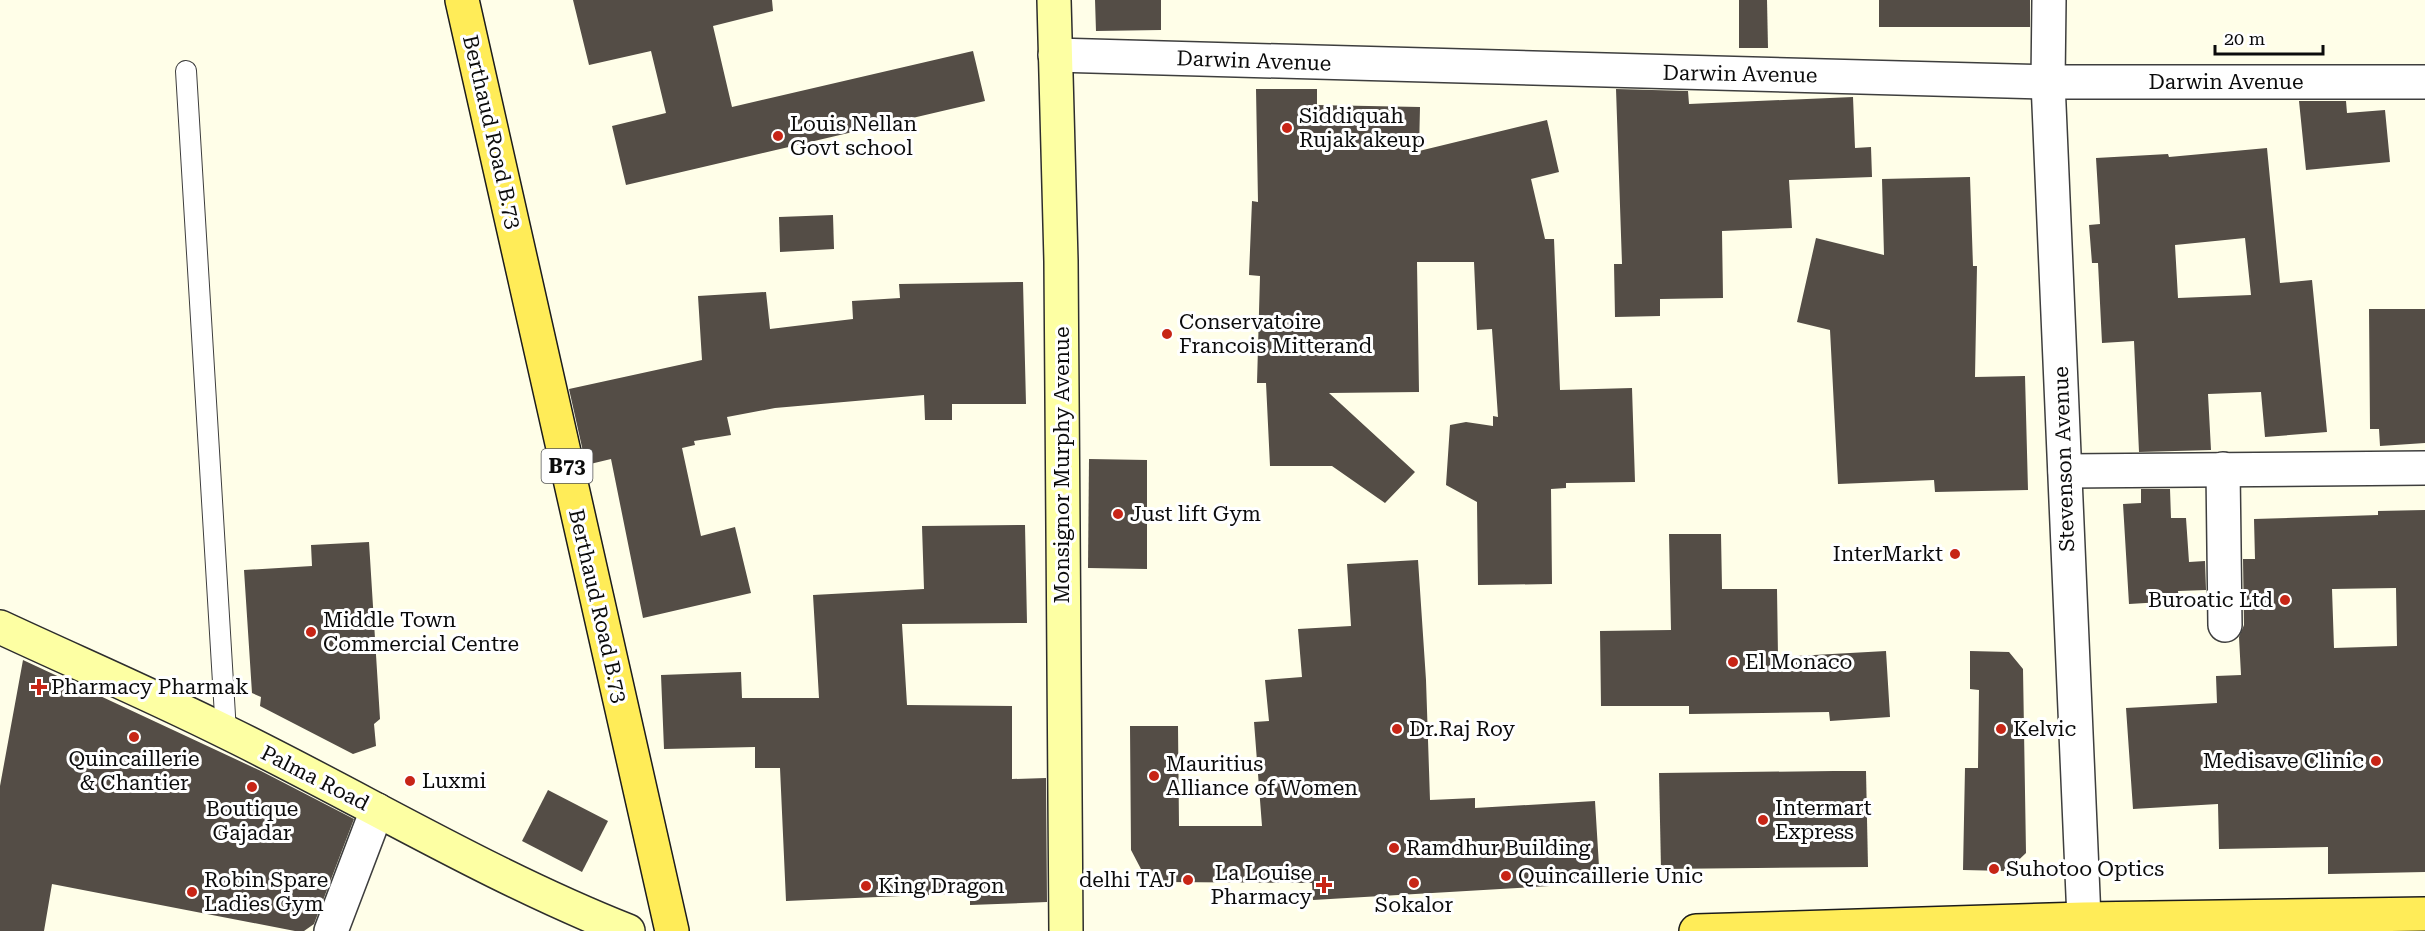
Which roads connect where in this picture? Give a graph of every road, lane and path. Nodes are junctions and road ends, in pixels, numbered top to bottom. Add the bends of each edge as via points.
1 (462, 0) edge
2 (1054, 0) edge
3 (2049, 0) edge
4 (1054, 55) junction
5 (186, 71) dead end
6 (2048, 82) junction
7 (2425, 82) edge
8 (2425, 468) edge
9 (2223, 469) junction
10 (2065, 471) junction
11 (2225, 625) dead end
12 (0, 627) edge
13 (226, 732) junction
14 (377, 810) junction
15 (2425, 914) edge
16 (2084, 919) junction
17 (2342, 923) edge
18 (1999, 927) edge
19 (331, 931) edge
20 (628, 931) edge
21 (672, 931) edge
22 (1065, 931) edge
23 (1696, 931) edge

1 - 21 main road, Berthaud Road B.73 / B73
2 - 4 street, Monsignor Murphy Avenue
3 - 6 street, Stevenson Avenue
4 - 6 street, Darwin Avenue
4 - 22 street, Monsignor Murphy Avenue via 1061,261
5 - 13 lane
6 - 7 street, Darwin Avenue
6 - 10 street, Stevenson Avenue
8 - 9 street
9 - 10 street
9 - 11 street
10 - 16 street, Stevenson Avenue
12 - 13 street, Palma Road
13 - 14 street, Palma Road
14 - 19 street
14 - 20 street, Palma Road via 579,912
15 - 17 main road
16 - 17 main road
16 - 18 main road
18 - 23 main road

